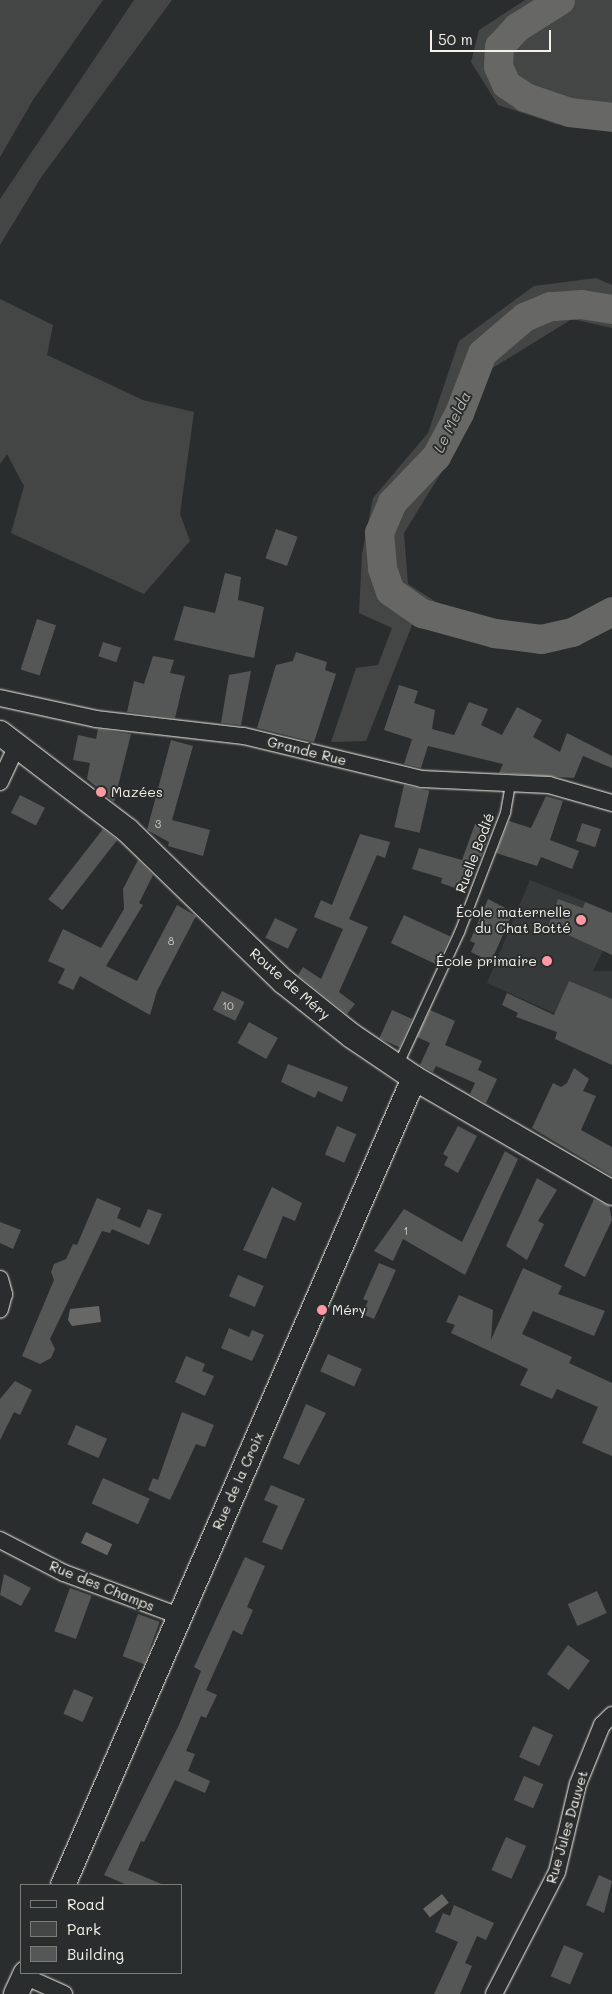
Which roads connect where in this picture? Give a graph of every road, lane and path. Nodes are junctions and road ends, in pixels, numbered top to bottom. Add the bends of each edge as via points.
1 (0, 698) edge
2 (9, 739) edge
3 (0, 782) edge
4 (510, 785) junction
5 (612, 803) edge
6 (405, 1072) junction
7 (612, 1193) edge
8 (0, 1279) edge
9 (0, 1309) edge
10 (0, 1540) edge
11 (179, 1616) junction
12 (612, 1715) edge
13 (63, 1884) edge
14 (22, 1981) edge
15 (64, 1994) edge
16 (494, 1994) edge

1 - 4 street, Grande Rue via 96,720 244,736 422,779
2 - 3 street
2 - 6 street, Route de Méry via 128,831 283,981
4 - 5 street, Grande Rue via 577,789
4 - 6 lane, Ruelle Bodié via 505,812
6 - 7 street, Route de Méry
6 - 11 street, Rue de la Croix
8 - 9 street via 4,1294
10 - 11 street, Rue des Champs via 64,1573
11 - 13 street, Rue de la Croix
12 - 16 street, Rue Jules Dauvet via 602,1725 578,1784 557,1872
14 - 15 street

